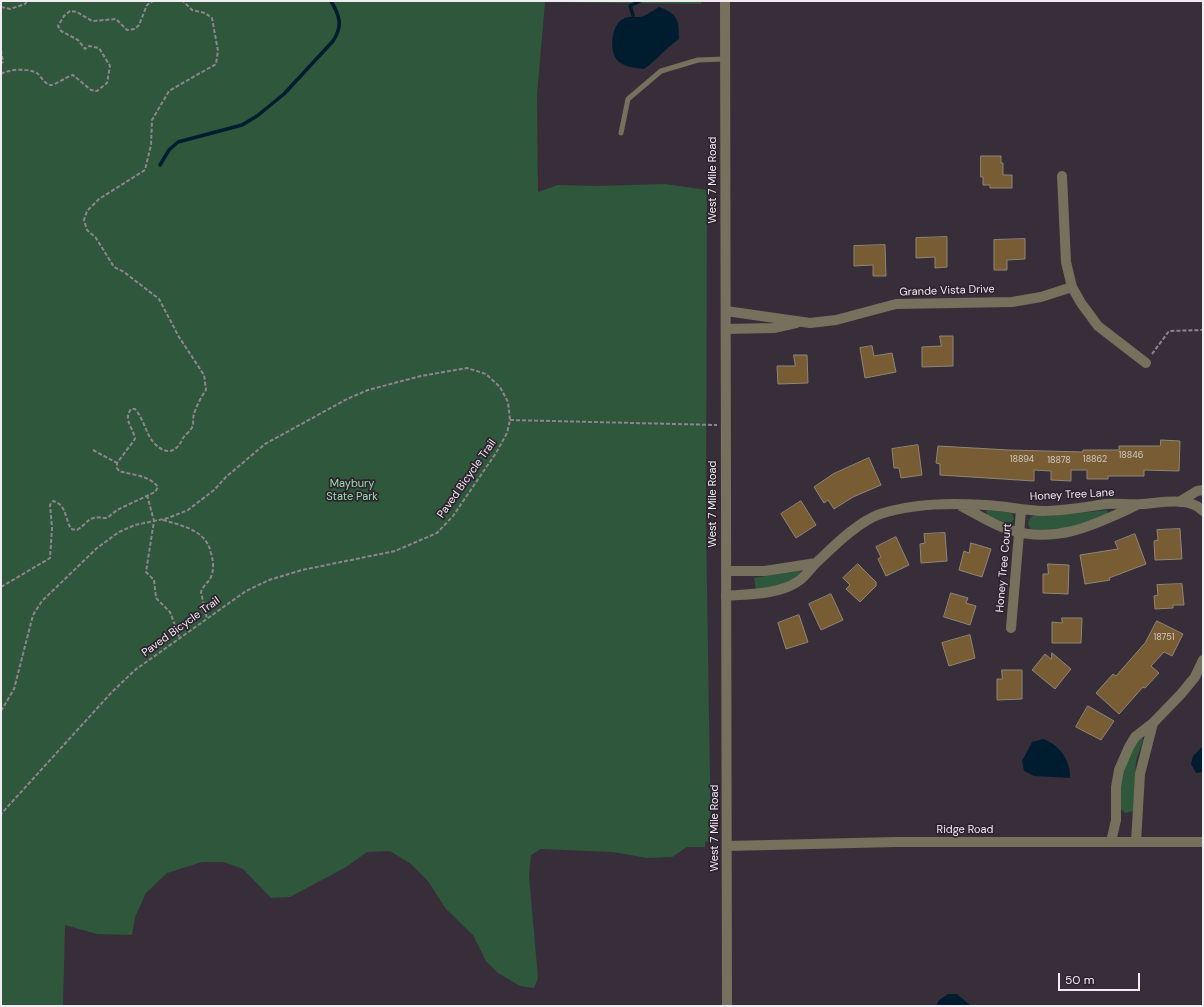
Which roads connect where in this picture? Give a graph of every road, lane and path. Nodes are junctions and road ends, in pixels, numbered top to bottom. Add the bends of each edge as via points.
1 (27, 1) edge
2 (153, 1) edge
3 (182, 1) edge
4 (725, 1) edge
5 (1, 7) edge
6 (1, 50) edge
7 (725, 59) junction
8 (1, 63) edge
9 (1, 74) edge
10 (621, 133) dead end
11 (1062, 176) dead end
12 (1072, 287) junction
13 (726, 311) junction
14 (800, 322) junction
15 (726, 329) junction
16 (1203, 330) edge
17 (1146, 363) joint
18 (510, 420) junction
19 (725, 425) junction
20 (93, 450) dead end
21 (117, 463) junction
22 (1203, 490) edge
23 (148, 494) junction
24 (1179, 502) junction
25 (958, 505) junction
26 (1139, 505) junction
27 (1021, 510) junction
28 (1203, 511) edge
29 (163, 519) junction
30 (154, 521) junction
31 (1019, 532) junction
32 (816, 562) junction
33 (726, 571) junction
34 (1, 587) edge
35 (726, 596) junction
36 (207, 619) junction
37 (1011, 628) dead end
38 (180, 639) junction
39 (1203, 660) edge
40 (1, 711) edge
41 (1153, 723) junction
42 (1, 814) edge
43 (1111, 842) junction
44 (1136, 842) junction
45 (1203, 842) edge
46 (727, 846) junction
47 (727, 1006) edge

1 - 5 path via 10,9
2 - 9 path via 146,4 139,25 135,29 127,30 116,19 92,21 70,11 64,16 58,26 61,31 78,40 85,49 89,46 99,48 110,66 107,83 97,91 91,90 73,75 49,85 36,73 13,70
3 - 21 path via 192,10 205,13 212,18 217,43 216,64 169,91 152,120 151,145 145,170 99,199 87,211 84,220 87,230 96,238 114,267 158,299 204,375 206,390 200,396 191,429 182,444 169,451 153,443 137,411 132,409 128,414 128,423 135,439
4 - 7 street, West 7 Mile Road
6 - 8 path
7 - 10 lane via 698,60 661,71 628,99
7 - 13 street, West 7 Mile Road
11 - 12 street via 1066,262
12 - 14 street, Grande Vista Drive via 1012,302 905,303 836,320
12 - 17 street via 1098,326
13 - 14 street, Grande Vista Drive via 751,316 774,316
13 - 15 street, West 7 Mile Road
14 - 15 street, Grande Vista Drive via 774,328
15 - 19 street, West 7 Mile Road
16 - 17 path via 1169,331
18 - 19 path
18 - 29 path, Paved Bicycle Trail via 508,402 500,388 486,374 473,368 456,369 368,390 347,398 265,444 188,510
18 - 36 path, Paved Bicycle Trail via 507,433 496,453 453,516 437,533 395,551 302,570 269,580 246,591
19 - 33 street, West 7 Mile Road
20 - 21 path
21 - 23 path via 119,472 140,476 155,483 158,487 155,492
22 - 24 street
23 - 30 path
23 - 34 path via 107,518 90,519 77,530 71,528 63,507 53,501 50,505 50,558
24 - 26 street, Honey Tree Lane
24 - 28 street, Honey Tree Lane via 1191,503
25 - 27 street, Honey Tree Lane via 987,505
25 - 31 street, Honey Tree Lane
25 - 32 street, Honey Tree Lane via 900,508 878,515 850,532
26 - 27 street, Honey Tree Lane via 1108,504 1044,511
26 - 31 street, Honey Tree Lane via 1070,533 1035,535
27 - 31 street, Honey Tree Court
29 - 30 path, Paved Bicycle Trail
29 - 36 path via 195,530 207,542 213,567 211,578 201,592
30 - 38 path via 146,572 154,580 156,598 170,612
30 - 40 path, Paved Bicycle Trail via 127,527 119,532 97,548 42,601 33,615 14,689
31 - 37 street, Honey Tree Court
32 - 33 street via 765,571
32 - 35 street, Honey Tree Lane via 806,576 795,583 767,592
33 - 35 street, West 7 Mile Road
35 - 46 street, West 7 Mile Road
36 - 38 path, Paved Bicycle Trail
38 - 42 path, Paved Bicycle Trail via 135,670 111,693
39 - 41 street via 1195,677
41 - 43 street via 1135,737 1119,770 1116,820
41 - 44 street via 1140,774
43 - 44 street, Ridge Road
43 - 46 street, Ridge Road via 896,842
44 - 45 street, Ridge Road
46 - 47 street, West 7 Mile Road

